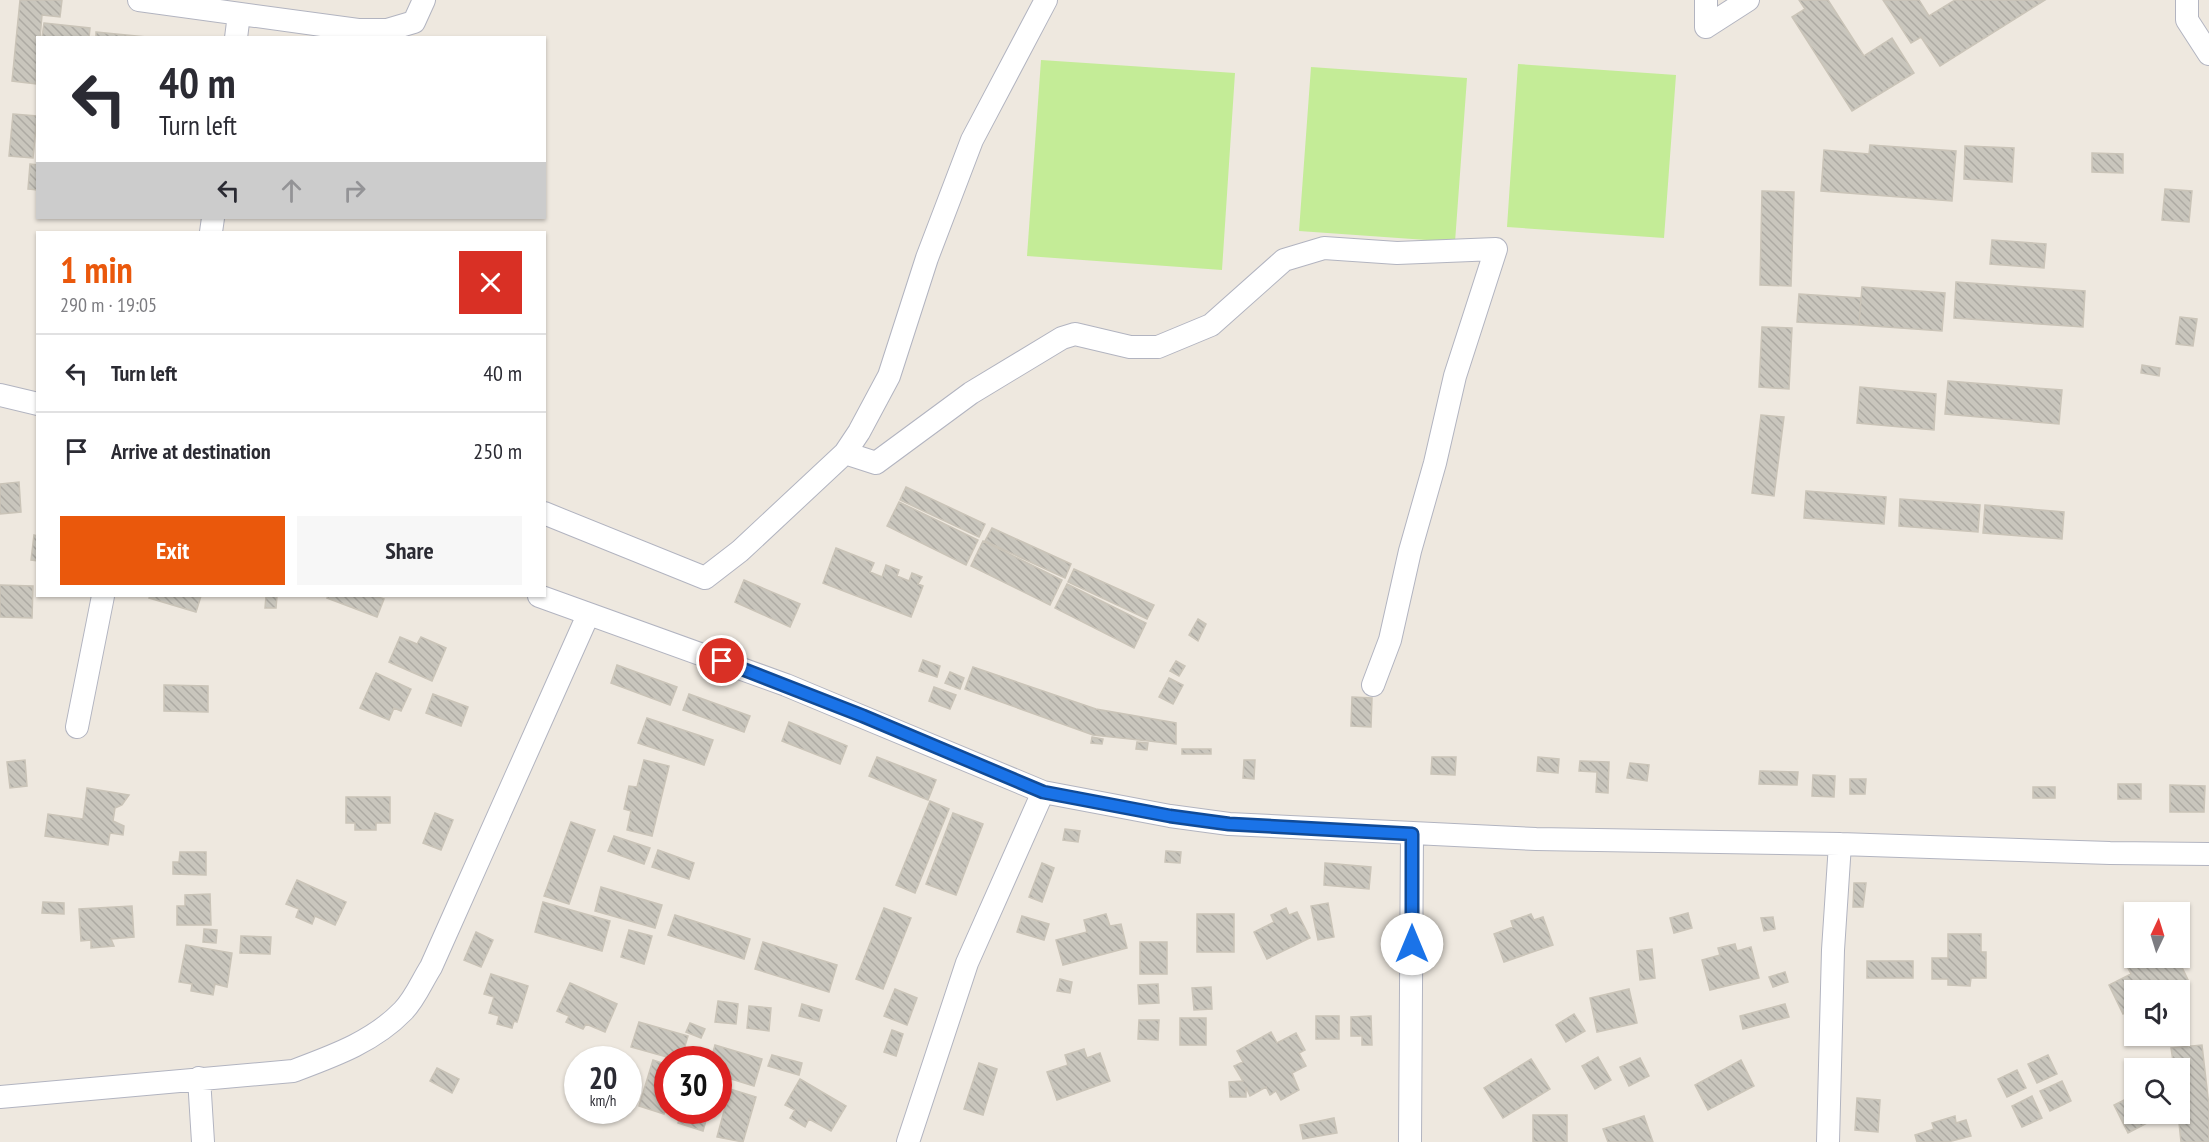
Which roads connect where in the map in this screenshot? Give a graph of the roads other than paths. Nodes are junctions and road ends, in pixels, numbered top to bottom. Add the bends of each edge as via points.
1 (140, 0) edge
2 (424, 0) edge
3 (1046, 0) edge
4 (1706, 0) edge
5 (1748, 0) edge
6 (2187, 0) edge
7 (239, 14) junction
8 (236, 36) edge
9 (2209, 54) edge
10 (0, 395) edge
11 (36, 404) edge
12 (845, 453) junction
13 (546, 514) edge
14 (103, 597) edge
15 (542, 597) edge
16 (588, 615) junction
17 (1373, 685) dead end
18 (77, 727) dead end
19 (1043, 792) junction
20 (1412, 834) junction
21 (1840, 844) junction
22 (2209, 854) edge
23 (199, 1078) junction
24 (0, 1097) edge
25 (203, 1142) edge
26 (908, 1142) edge
27 (1410, 1142) edge
28 (1828, 1142) edge

1 - 7 street
2 - 7 street via 414,22 387,30 358,30
3 - 12 street via 972,140 927,258 889,376
4 - 5 street via 1706,27
6 - 9 street via 2187,20
7 - 8 street
10 - 11 street
12 - 13 street via 740,551 705,578
12 - 17 street via 876,463 971,393 1062,338 1075,334 1130,347 1158,347 1211,326 1284,260 1324,248 1397,253 1496,249 1455,376 1390,640
14 - 18 street
15 - 16 street
16 - 19 street via 786,684
16 - 23 street via 431,967 405,1010 373,1037 293,1071
19 - 20 street via 1229,824
19 - 26 street via 968,963
20 - 21 street
20 - 27 street
21 - 22 street
21 - 28 street
23 - 24 street
23 - 25 street

